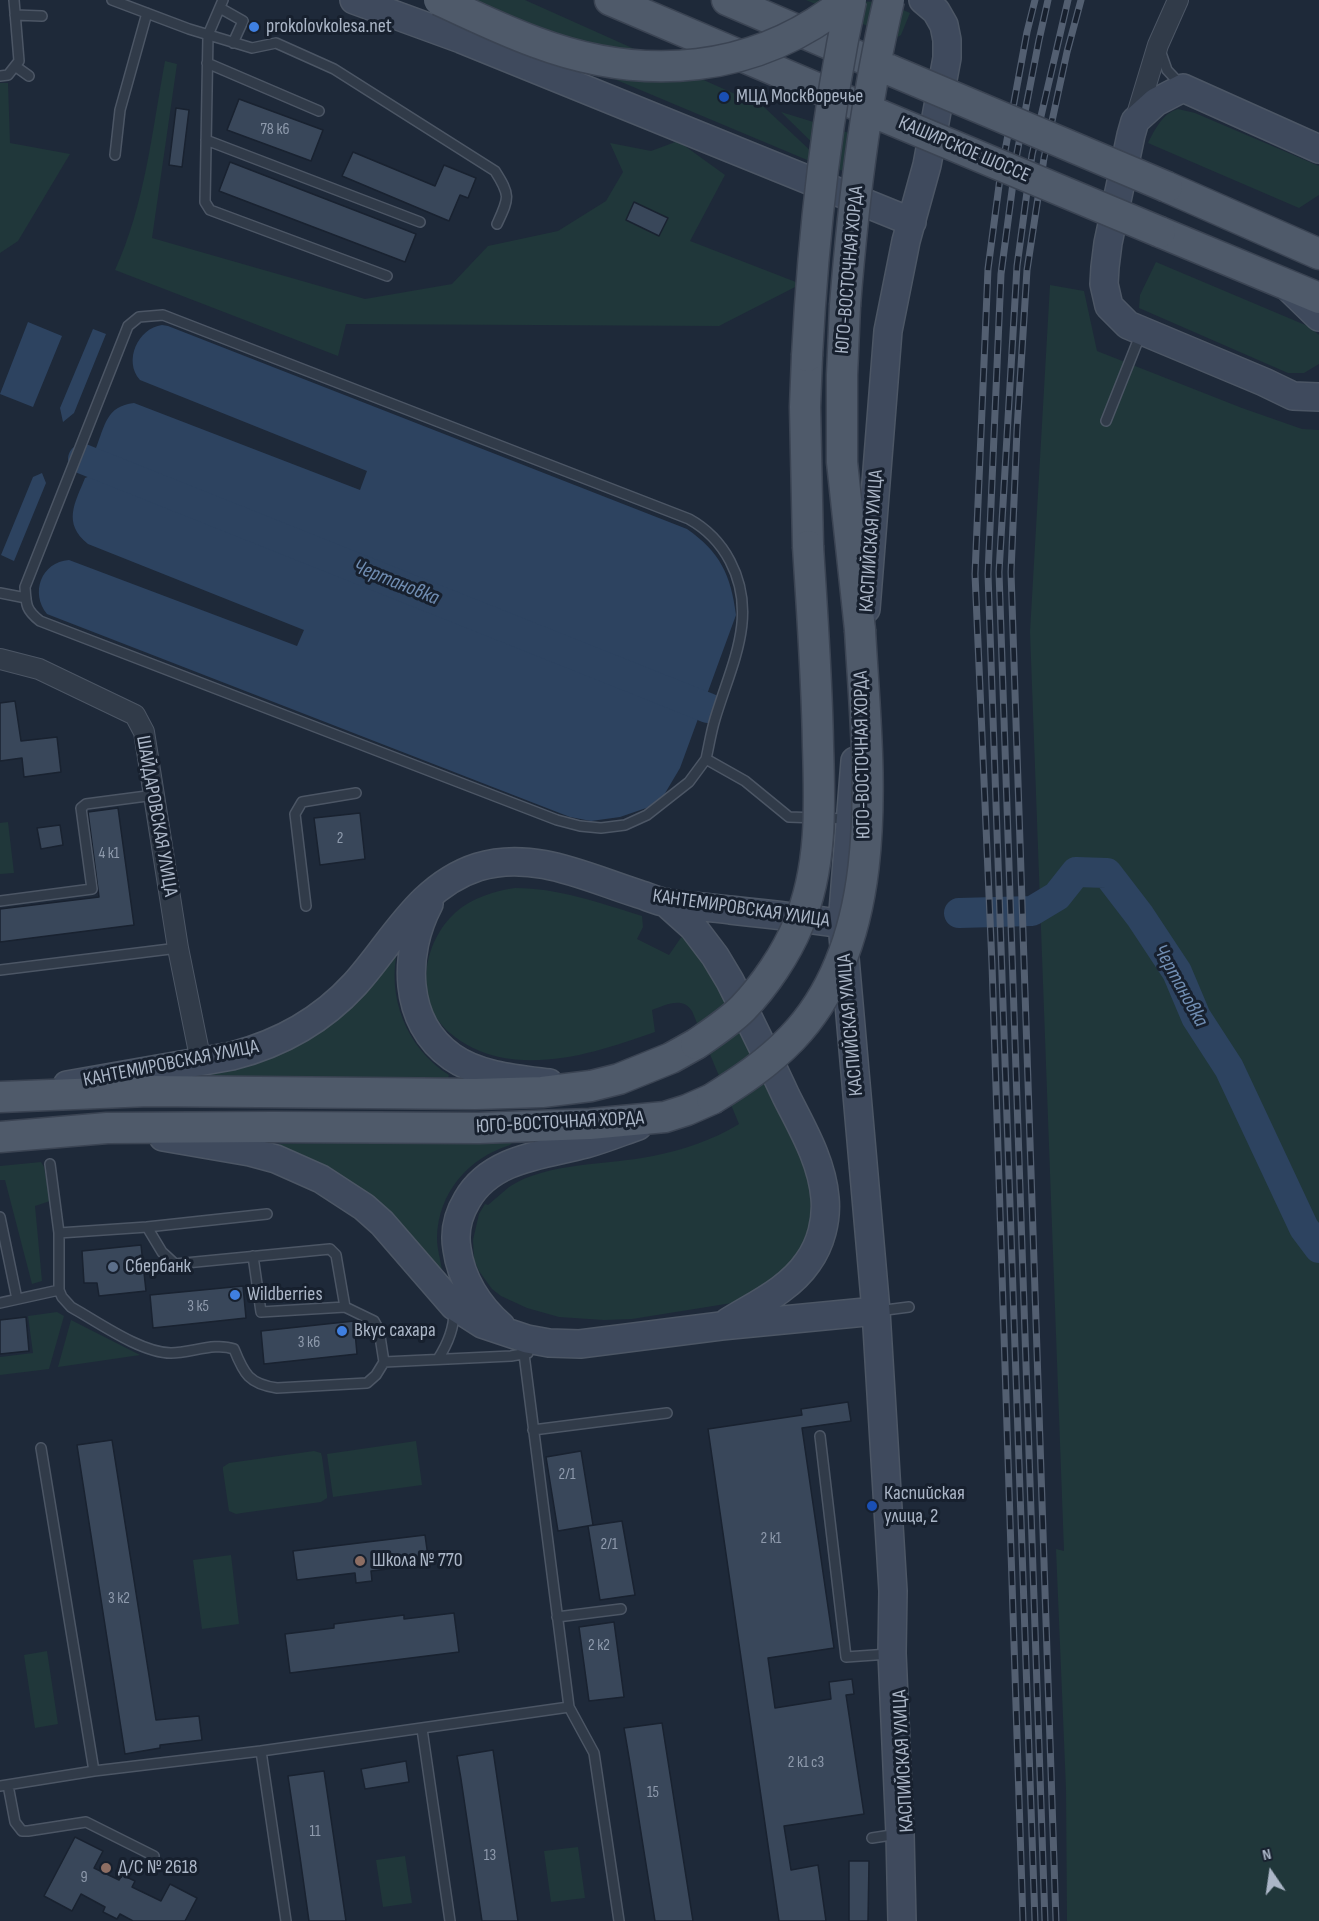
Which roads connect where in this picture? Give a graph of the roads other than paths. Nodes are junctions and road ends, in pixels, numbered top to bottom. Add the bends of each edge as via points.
1 (14, 0) edge
2 (112, 0) edge
3 (355, 0) edge
4 (439, 0) edge
5 (610, 0) edge
6 (727, 0) edge
7 (849, 0) edge
8 (889, 0) edge
9 (923, 0) edge
10 (1178, 0) edge
11 (221, 4) edge
12 (147, 13) junction
13 (15, 15) junction
14 (42, 16) dead end
15 (208, 36) junction
16 (233, 43) junction
17 (1158, 45) junction
18 (207, 63) junction
19 (15, 66) junction
20 (0, 76) edge
21 (29, 76) dead end
22 (1183, 88) junction
23 (319, 111) dead end
24 (1135, 121) junction
25 (206, 140) junction
26 (1319, 149) edge
27 (116, 155) dead end
28 (420, 222) dead end
29 (912, 222) junction
30 (497, 224) dead end
31 (1316, 251) edge
32 (387, 276) dead end
33 (1283, 282) junction
34 (1319, 298) edge
35 (1319, 317) edge
36 (1142, 331) junction
37 (1319, 378) edge
38 (1264, 382) junction
39 (1319, 397) edge
40 (1106, 421) dead end
41 (0, 593) edge
42 (26, 598) junction
43 (0, 659) edge
44 (706, 759) junction
45 (356, 794) dead end
46 (156, 798) junction
47 (851, 819) junction
48 (435, 892) junction
49 (0, 901) edge
50 (665, 902) junction
51 (306, 906) dead end
52 (842, 924) junction
53 (178, 948) junction
54 (0, 970) edge
55 (201, 1062) junction
56 (591, 1086) junction
57 (7, 1096) edge
58 (665, 1117) junction
59 (107, 1128) junction
60 (0, 1137) edge
61 (50, 1164) dead end
62 (267, 1214) dead end
63 (0, 1217) edge
64 (147, 1227) junction
65 (58, 1233) junction
66 (253, 1256) junction
67 (59, 1290) junction
68 (17, 1299) junction
69 (0, 1303) edge
70 (454, 1306) junction
71 (345, 1307) junction
72 (909, 1307) dead end
73 (876, 1311) junction
74 (721, 1326) junction
75 (519, 1345) junction
76 (438, 1359) junction
77 (384, 1362) junction
78 (667, 1413) dead end
79 (533, 1430) junction
80 (820, 1436) dead end
81 (41, 1448) dead end
82 (893, 1602) junction
83 (621, 1609) dead end
84 (557, 1617) junction
85 (892, 1653) junction
86 (569, 1707) junction
87 (422, 1729) junction
88 (261, 1751) junction
89 (94, 1771) junction
90 (4, 1786) edge
91 (900, 1834) junction
92 (872, 1838) dead end
93 (154, 1856) dead end
94 (286, 1921) edge
95 (450, 1921) edge
96 (619, 1921) edge
97 (902, 1921) edge
98 (912, 1921) edge

1 - 13 lane
2 - 12 lane
3 - 29 main road via 461,39
4 - 7 main road, bridge via 557,49 597,60 664,67 717,62 780,43
5 - 33 main road, КАШИРСКОЕ ШОССЕ, bridge
6 - 31 main road, bridge
7 - 56 main road, ЮГО-ВОСТОЧНАЯ ХОРДА, bridge via 822,179 807,346 808,546 819,782 814,872 798,926 776,965 743,1007 696,1044 671,1058 646,1070
8 - 58 main road, ЮГО-ВОСТОЧНАЯ ХОРДА, bridge via 860,159 842,375 842,462 859,620 867,761 868,803 855,918 836,972 793,1037 754,1072 712,1099
9 - 29 main road, КАСПИЙСКАЯ УЛИЦА via 944,25 947,58
10 - 17 street
11 - 15 lane
11 - 16 lane via 243,21
12 - 15 lane
12 - 27 lane via 120,110
13 - 14 lane
13 - 19 lane via 19,61
15 - 16 lane
15 - 18 lane
16 - 30 lane via 252,48 276,43 334,69 495,171 507,190 506,205
17 - 22 lane via 1167,70
17 - 24 street
18 - 23 lane
18 - 25 lane
19 - 20 lane via 8,75
19 - 21 lane
22 - 24 main road via 1156,102
22 - 26 main road
24 - 36 main road via 1108,243 1104,284 1109,306 1128,325
25 - 28 lane
25 - 32 lane via 205,202 210,210
29 - 47 main road, КАСПИЙСКАЯ УЛИЦА via 888,331
33 - 34 main road, КАШИРСКОЕ ШОССЕ
33 - 35 main road
36 - 38 main road
36 - 40 lane
37 - 38 main road via 1308,383
38 - 39 main road via 1293,396
41 - 42 lane
42 - 44 lane via 31,614 40,621 580,826 625,825 647,815 689,782
42 - 44 lane via 25,587 128,326 139,317 163,315 706,528 736,572 744,616
43 - 46 street, ШАЙДАРОВСКАЯ УЛИЦА via 39,669 135,715 144,732
44 - 47 lane via 745,781 789,817
45 - 51 lane via 302,802 295,814
46 - 49 lane via 86,804 81,808 92,889
46 - 53 street, ШАЙДАРОВСКАЯ УЛИЦА
47 - 52 main road, КАСПИЙСКАЯ УЛИЦА
48 - 50 main road, КАНТЕМИРОВСКАЯ УЛИЦА via 478,867 528,861
48 - 55 main road, КАНТЕМИРОВСКАЯ УЛИЦА via 407,918 357,982 328,1010 256,1050
48 - 56 main road via 416,933 411,967 412,996 426,1029 452,1057 471,1067 505,1077
50 - 52 main road, КАНТЕМИРОВСКАЯ УЛИЦА
50 - 74 main road via 693,927 730,981 812,1149 824,1188 823,1228 808,1263 781,1289
52 - 73 main road, КАСПИЙСКАЯ УЛИЦА
53 - 54 lane
53 - 55 street, ШАЙДАРОВСКАЯ УЛИЦА
55 - 57 main road, КАНТЕМИРОВСКАЯ УЛИЦА
56 - 57 main road, ЮГО-ВОСТОЧНАЯ ХОРДА via 475,1094 149,1091
58 - 59 main road, ЮГО-ВОСТОЧНАЯ ХОРДА via 479,1128
58 - 75 main road via 499,1168 484,1178 462,1207 457,1224 458,1259 484,1309
59 - 60 main road, ЮГО-ВОСТОЧНАЯ ХОРДА
59 - 70 main road via 250,1152 321,1179 382,1223
61 - 65 lane
62 - 64 lane
63 - 68 lane
64 - 65 lane
64 - 66 lane via 162,1252 175,1264
65 - 67 lane
66 - 71 lane via 330,1250 336,1255
66 - 71 lane via 261,1312
67 - 68 lane
67 - 77 lane via 71,1307 153,1351 171,1353 225,1346 234,1349 249,1378 262,1386 367,1383
68 - 69 lane
70 - 75 main road
70 - 76 lane via 452,1328
71 - 77 lane via 374,1321
72 - 73 lane
73 - 74 main road
73 - 82 main road, КАСПИЙСКАЯ УЛИЦА
74 - 75 main road via 580,1344
75 - 76 lane
75 - 79 lane
76 - 77 lane
78 - 79 lane
79 - 84 lane
80 - 85 lane via 846,1657
81 - 89 lane
82 - 85 main road, КАСПИЙСКАЯ УЛИЦА
82 - 98 main road, КАСПИЙСКАЯ УЛИЦА
83 - 84 lane
84 - 86 lane
85 - 91 main road, КАСПИЙСКАЯ УЛИЦА
86 - 87 lane
86 - 96 lane via 594,1754
87 - 88 lane
87 - 95 lane
88 - 89 lane
88 - 94 lane
89 - 90 lane
90 - 93 lane via 15,1822 22,1831 86,1822
91 - 92 lane
91 - 97 main road, КАСПИЙСКАЯ УЛИЦА

